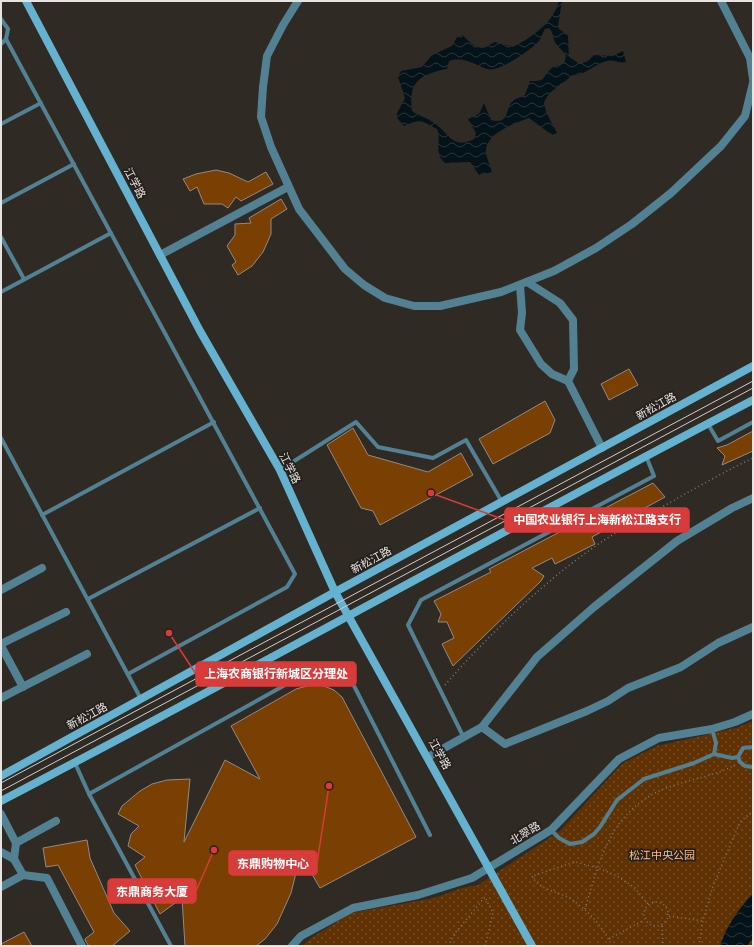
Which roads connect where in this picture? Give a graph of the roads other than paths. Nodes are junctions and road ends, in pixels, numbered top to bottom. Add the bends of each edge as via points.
1 (26, 1) edge
2 (298, 1) edge
3 (720, 1) edge
4 (1, 19) edge
5 (6, 39) junction
6 (1, 44) edge
7 (753, 79) edge
8 (753, 83) edge
9 (41, 102) junction
10 (1, 124) edge
11 (74, 164) junction
12 (288, 186) junction
13 (1, 202) edge
14 (111, 233) junction
15 (1, 237) edge
16 (160, 255) junction
17 (24, 279) junction
18 (524, 284) junction
19 (1, 292) edge
20 (753, 366) edge
21 (568, 381) junction
22 (753, 400) edge
23 (214, 422) junction
24 (753, 422) edge
25 (708, 424) junction
26 (1, 438) edge
27 (602, 448) junction
28 (646, 456) junction
29 (280, 470) junction
30 (753, 498) edge
31 (502, 502) junction
32 (260, 508) junction
33 (42, 515) junction
34 (42, 568) dead end
35 (1, 590) edge
36 (335, 592) junction
37 (88, 599) junction
38 (66, 612) dead end
39 (349, 616) junction
40 (753, 626) edge
41 (1, 645) edge
42 (87, 654) dead end
43 (128, 674) junction
44 (23, 687) junction
45 (1, 698) edge
46 (142, 699) junction
47 (753, 714) edge
48 (482, 727) junction
49 (712, 729) junction
50 (463, 736) junction
51 (753, 747) edge
52 (714, 754) junction
53 (428, 756) junction
54 (739, 760) junction
55 (75, 763) junction
56 (753, 766) edge
57 (1, 776) edge
58 (89, 794) junction
59 (1, 801) edge
60 (1, 814) edge
61 (56, 821) dead end
62 (551, 830) junction
63 (430, 835) dead end
64 (16, 843) junction
65 (1, 852) edge
66 (14, 859) junction
67 (490, 867) junction
68 (23, 875) junction
69 (1, 887) edge
70 (81, 946) edge
71 (171, 946) edge
72 (292, 946) edge
73 (532, 946) edge

1 - 16 main road, 江学路
2 - 12 street via 267,56 261,109 261,117 271,147
3 - 7 street via 750,58
4 - 5 lane via 8,29
5 - 6 lane
5 - 9 lane
8 - 18 street via 745,116 721,146 671,193 596,248
9 - 10 lane
9 - 11 lane
11 - 13 lane
11 - 14 lane
12 - 16 street
12 - 18 street via 299,209 345,269 385,298 414,306 440,306
14 - 17 lane
14 - 23 lane
15 - 17 lane
16 - 29 main road, 江学路 via 200,331
17 - 19 lane
18 - 21 street via 520,330 540,364 552,374
18 - 21 street via 560,304 573,320 574,369
20 - 27 main road, 新松江路
21 - 27 street
22 - 25 main road
23 - 32 lane
23 - 33 lane
24 - 25 lane via 718,441
25 - 28 main road
26 - 33 lane
27 - 31 main road, 新松江路
28 - 39 main road
28 - 50 lane via 654,476 421,600 408,625
29 - 31 lane via 356,422 378,447 433,458 466,440
29 - 36 main road, 江学路
30 - 48 street via 677,541 594,607 537,657
31 - 36 main road, 新松江路
32 - 37 lane
32 - 43 lane via 295,574 287,586
33 - 37 lane
34 - 35 street
36 - 39 main road, 江学路
36 - 46 main road, 新松江路
37 - 43 lane
38 - 41 street
39 - 53 main road, 江学路
39 - 55 main road
40 - 48 street via 718,643 681,667 628,688 587,711 525,737 505,744
41 - 44 street
42 - 44 street
43 - 46 lane
44 - 45 street
46 - 57 main road, 新松江路
47 - 49 street, 北翠路
48 - 50 street
49 - 52 lane via 716,743
49 - 62 street, 北翠路 via 659,738 619,759
50 - 53 street
51 - 54 lane via 743,748
52 - 54 lane
52 - 62 lane via 644,779 617,800 600,827 582,842 570,844
53 - 67 main road, 江学路
54 - 56 lane via 745,766
55 - 58 lane
55 - 59 main road
58 - 63 lane via 323,664 348,674
58 - 71 lane
60 - 64 street
61 - 64 street
62 - 67 street, 北翠路
64 - 66 street
65 - 66 street
66 - 68 street
67 - 72 street, 北翠路 via 472,878 418,895 353,908 301,936
67 - 73 main road, 江学路
68 - 69 street
68 - 70 street via 47,878

